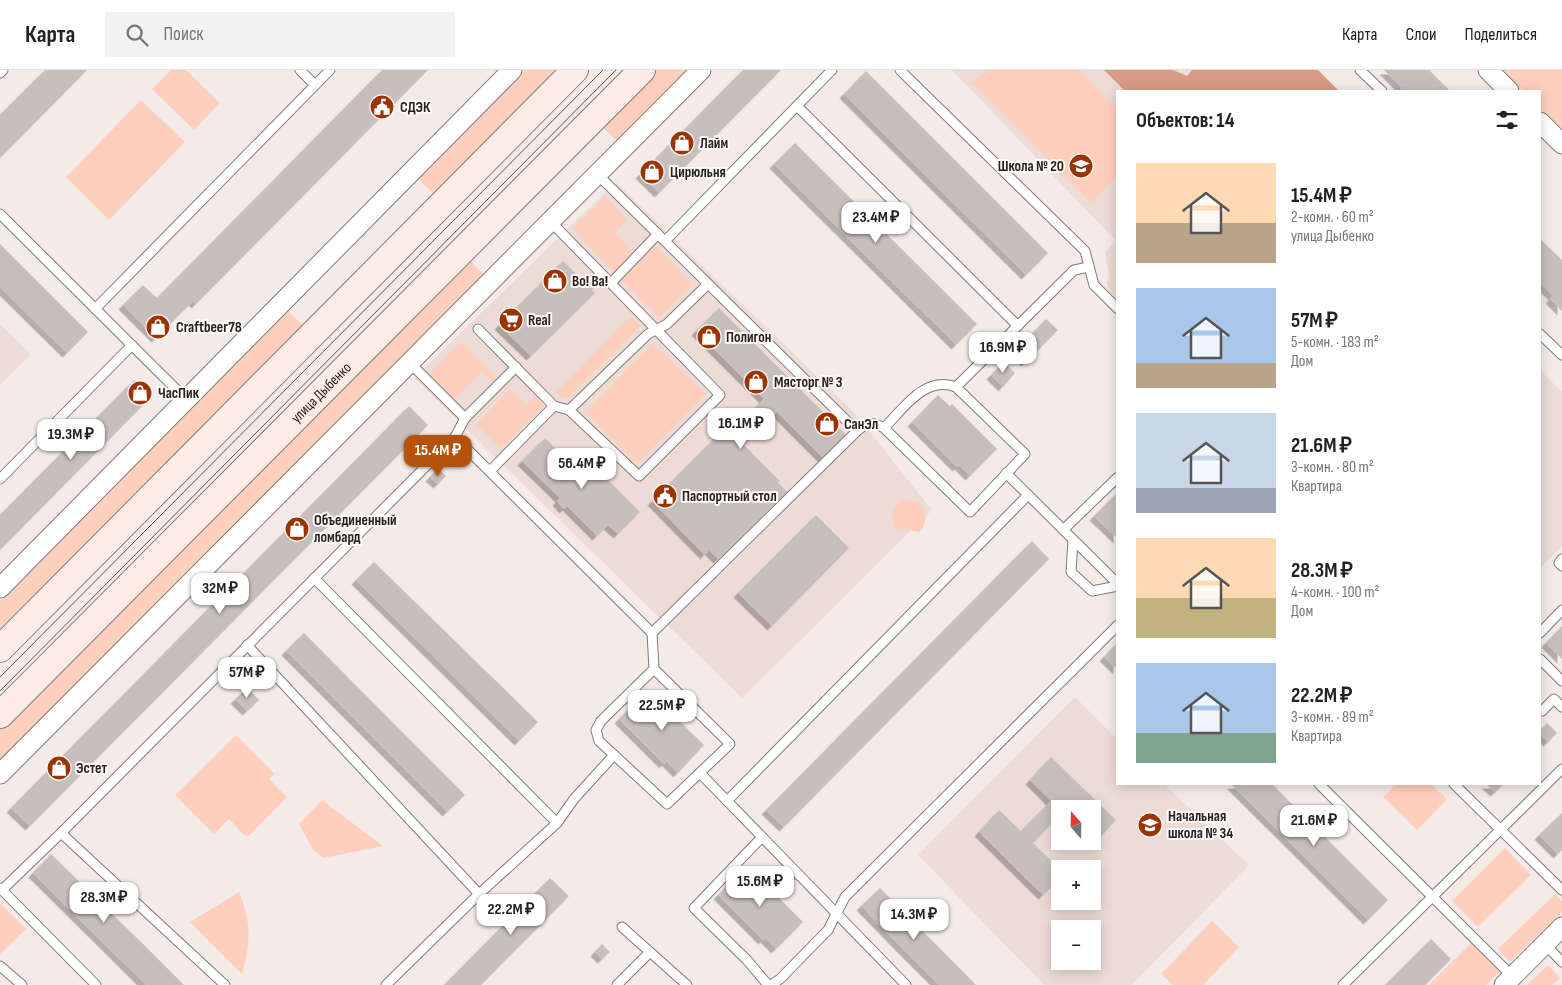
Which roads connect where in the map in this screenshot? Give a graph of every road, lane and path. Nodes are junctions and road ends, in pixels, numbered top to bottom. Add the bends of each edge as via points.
1 (3, 70) edge
2 (300, 70) edge
3 (330, 70) edge
4 (512, 70) edge
5 (575, 70) edge
6 (642, 70) edge
7 (701, 70) edge
8 (832, 70) edge
9 (900, 70) edge
10 (1360, 70) edge
11 (1488, 70) edge
12 (0, 73) edge
13 (315, 85) junction
14 (1381, 90) edge
15 (1508, 90) edge
16 (797, 106) junction
17 (1541, 123) edge
18 (1562, 144) edge
19 (597, 174) junction
20 (0, 214) edge
21 (550, 221) junction
22 (658, 234) junction
23 (665, 241) junction
24 (1090, 267) junction
25 (611, 283) junction
26 (708, 284) junction
27 (1116, 306) edge
28 (95, 309) junction
29 (1018, 326) junction
30 (478, 329) dead end
31 (657, 330) junction
32 (1541, 335) edge
33 (132, 345) junction
34 (1562, 356) edge
35 (409, 362) junction
36 (516, 367) junction
37 (956, 387) junction
38 (186, 400) junction
39 (554, 406) junction
40 (569, 410) junction
41 (465, 418) junction
42 (884, 428) junction
43 (857, 431) junction
44 (456, 437) junction
45 (490, 471) junction
46 (1006, 473) junction
47 (1116, 479) edge
48 (0, 480) edge
49 (1028, 495) junction
50 (1064, 530) junction
51 (1073, 540) junction
52 (1562, 559) edge
53 (1562, 566) edge
54 (314, 578) junction
55 (1116, 583) edge
56 (1116, 585) edge
57 (0, 588) edge
58 (1562, 610) edge
59 (1116, 627) edge
60 (1541, 632) edge
61 (652, 633) junction
62 (247, 645) junction
63 (0, 649) edge
64 (1541, 662) edge
65 (654, 669) junction
66 (1562, 681) edge
67 (1562, 707) edge
68 (1542, 711) dead end
69 (0, 716) edge
70 (614, 755) junction
71 (1562, 769) edge
72 (700, 773) junction
73 (0, 774) edge
74 (1320, 785) edge
75 (1455, 785) edge
76 (727, 801) junction
77 (557, 824) junction
78 (1502, 831) junction
79 (61, 833) junction
80 (762, 837) junction
81 (1, 889) edge
82 (1562, 890) edge
83 (479, 894) junction
84 (1433, 896) junction
85 (836, 913) junction
86 (622, 927) dead end
87 (1562, 927) edge
88 (1545, 944) junction
89 (650, 952) junction
90 (1562, 962) edge
91 (0, 966) edge
92 (1508, 981) edge
93 (22, 985) edge
94 (96, 985) edge
95 (225, 985) edge
96 (386, 985) edge
97 (616, 985) edge
98 (687, 985) edge
99 (769, 985) edge
100 (906, 985) edge
101 (1343, 985) edge

1 - 12 lane
2 - 13 lane
3 - 13 lane
4 - 38 street
5 - 63 main road
6 - 69 main road, улица Дыбенко
7 - 19 street
8 - 16 lane
9 - 24 lane via 1085,251
10 - 14 lane
11 - 15 street
13 - 28 lane
16 - 23 lane
16 - 29 lane
17 - 18 street
19 - 21 street
19 - 22 lane
20 - 28 lane
21 - 25 lane
21 - 35 street
22 - 23 lane
22 - 25 lane
23 - 26 lane
24 - 27 lane via 1094,285
24 - 29 lane via 1074,270
25 - 31 lane
26 - 31 lane
26 - 43 lane
28 - 33 lane
29 - 37 lane
30 - 36 lane
31 - 40 lane via 648,334
31 - 40 lane via 720,395 639,476
32 - 34 lane
33 - 38 lane
33 - 48 lane
35 - 41 lane
35 - 73 street
36 - 39 lane
36 - 41 lane
37 - 42 lane via 945,383 924,388
37 - 46 lane via 1025,454
38 - 57 street
39 - 40 lane
39 - 45 lane
41 - 44 lane
42 - 43 lane via 870,423
42 - 46 lane via 970,512
43 - 61 lane
44 - 45 lane
44 - 54 lane
45 - 61 lane
46 - 49 lane
47 - 50 lane
49 - 50 lane
49 - 76 lane
50 - 51 lane
51 - 55 lane
51 - 56 lane via 1071,572 1092,591
52 - 53 lane via 1559,563
54 - 62 lane
54 - 77 lane
58 - 60 lane
59 - 85 lane via 845,897
61 - 65 lane
62 - 79 lane
62 - 83 lane
64 - 66 lane
65 - 70 lane via 601,721 596,730 599,740
65 - 72 lane via 730,744
67 - 68 lane via 1554,699
70 - 72 lane via 667,804
70 - 77 lane via 574,799
71 - 78 lane
72 - 76 lane
74 - 84 lane
75 - 78 lane
76 - 80 lane
77 - 83 lane
78 - 82 lane
78 - 84 lane
79 - 81 lane
79 - 95 lane
80 - 85 lane
80 - 99 lane via 694,908
81 - 94 lane
83 - 96 lane
84 - 92 lane
84 - 101 lane
85 - 99 lane via 828,930 780,979
85 - 100 lane
86 - 89 lane
87 - 88 street
88 - 90 lane
88 - 92 street
89 - 97 lane
89 - 98 lane
91 - 93 lane

